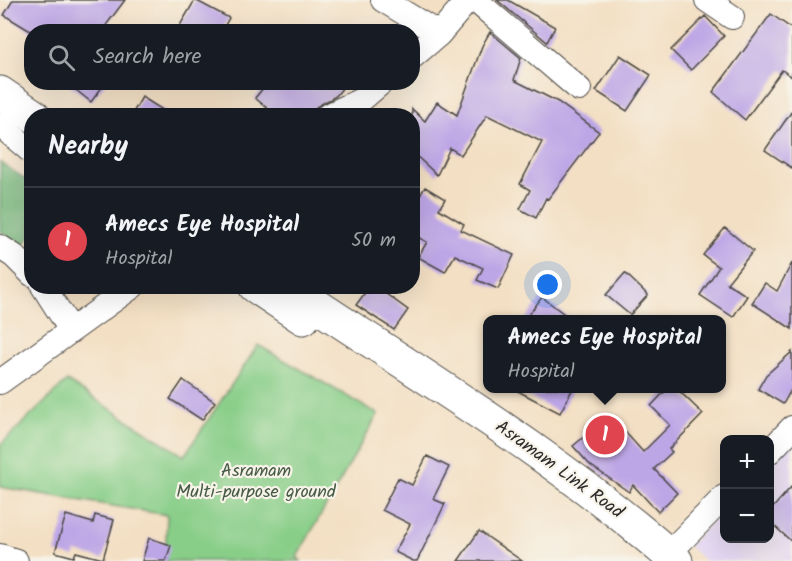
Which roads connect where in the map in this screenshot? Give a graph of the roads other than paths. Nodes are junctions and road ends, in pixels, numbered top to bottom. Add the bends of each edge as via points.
1 (383, 0) edge
2 (468, 0) edge
3 (475, 0) edge
4 (707, 0) edge
5 (732, 17) dead end
6 (439, 34) junction
7 (420, 50) edge
8 (579, 88) dead end
9 (373, 90) edge
10 (0, 93) edge
11 (344, 108) edge
12 (24, 109) edge
13 (0, 115) edge
14 (0, 125) edge
15 (24, 131) edge
16 (24, 145) edge
17 (0, 247) edge
18 (24, 266) edge
19 (48, 294) edge
20 (122, 294) edge
21 (267, 294) edge
22 (299, 294) edge
23 (71, 330) junction
24 (0, 382) edge
25 (792, 428) edge
26 (774, 447) edge
27 (720, 501) edge
28 (0, 556) edge
29 (661, 559) edge
30 (16, 561) edge

1 - 6 street
2 - 6 street
3 - 8 street
4 - 5 street
6 - 7 street
9 - 11 street
10 - 12 main road
13 - 15 main road
14 - 16 street
17 - 18 street
19 - 23 street
20 - 23 street
21 - 29 main road, Asramam Link Road
22 - 29 main road, Asramam Link Road via 585,487
23 - 24 street
25 - 26 street
27 - 29 street
28 - 30 street

